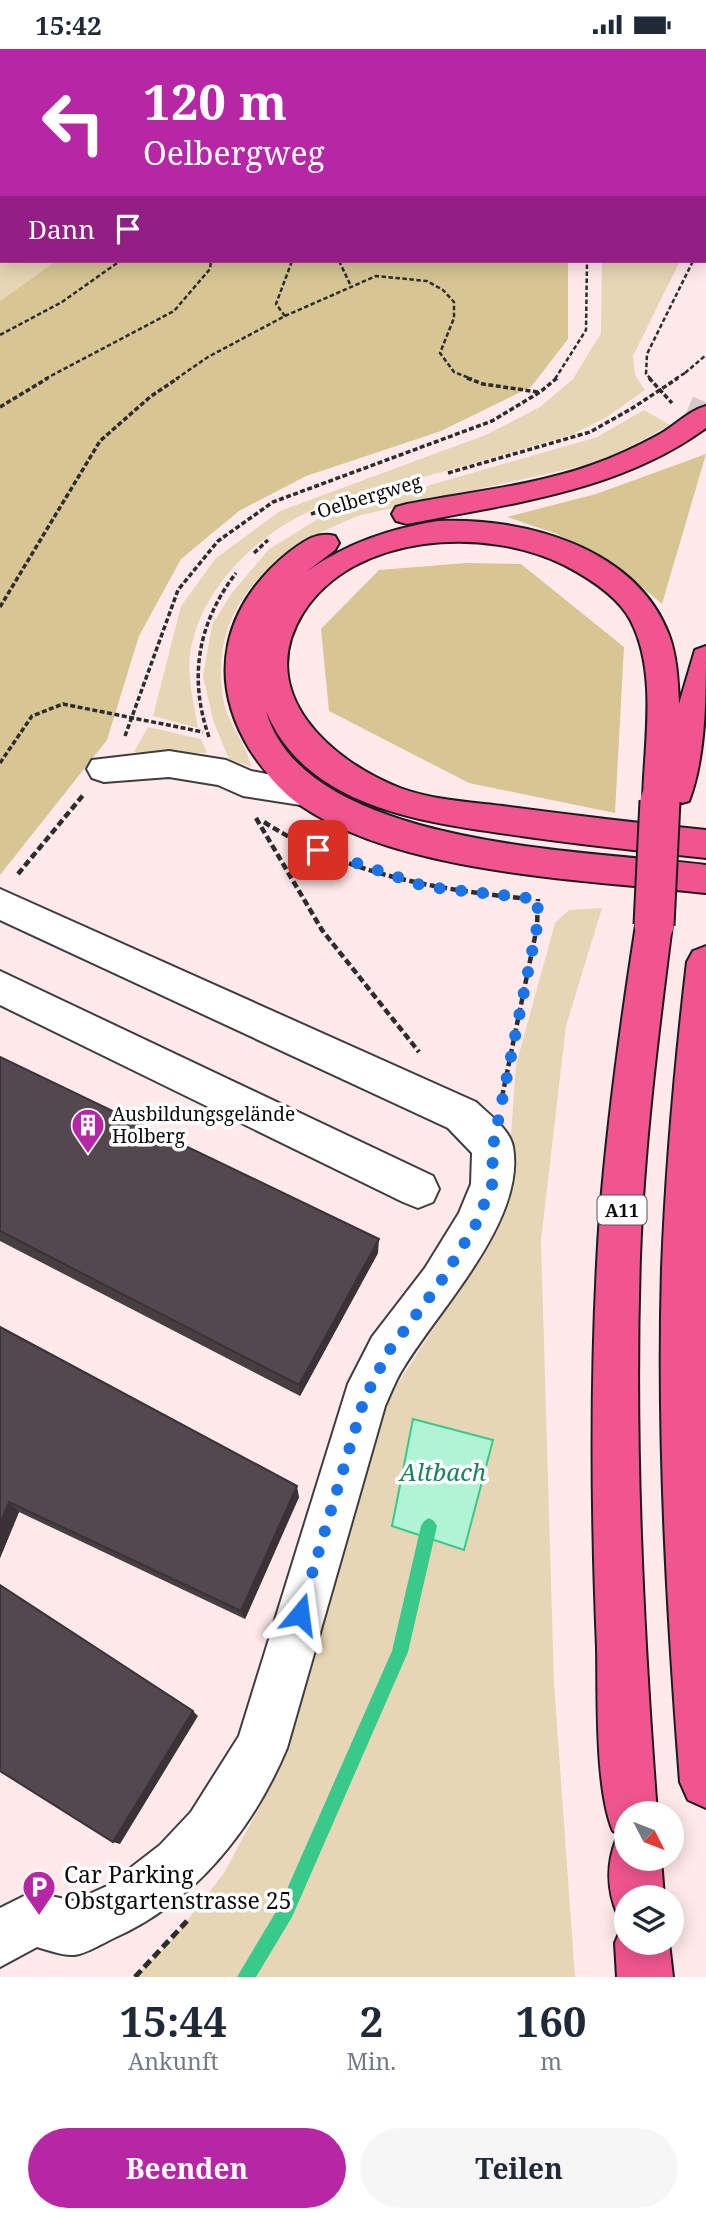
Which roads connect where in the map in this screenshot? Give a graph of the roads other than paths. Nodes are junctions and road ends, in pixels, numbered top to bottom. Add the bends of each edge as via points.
1 (693, 411) edge
2 (706, 658) edge
3 (104, 769) dead end
4 (307, 793) junction
5 (667, 803) junction
6 (706, 844) edge
7 (706, 879) edge
8 (0, 904) edge
9 (706, 962) edge
10 (0, 987) edge
11 (418, 1189) dead end
12 (706, 1782) edge
13 (630, 1801) edge
14 (0, 1940) edge
15 (643, 1955) edge
16 (645, 1977) edge

1 - 4 highway via 654,451 606,473 372,523 325,543 288,568 251,616 241,675 247,709 263,745
2 - 5 highway, A11
3 - 4 lane via 169,764
4 - 7 highway via 362,822 426,842
5 - 6 highway via 661,670 652,630 618,586 568,554 522,539 480,533 438,531 397,538 355,553 319,575 281,622 271,664 281,709 301,739 349,778 390,797 464,815
5 - 13 highway, A11, bridge via 624,1175 616,1358 616,1496
8 - 14 lane via 462,1115 493,1146 492,1185 475,1226 440,1283 388,1352 364,1400 261,1748 210,1831 179,1864 126,1905 75,1928 32,1919
9 - 12 highway via 682,1248 682,1364 690,1578
10 - 11 lane
15 - 16 highway

